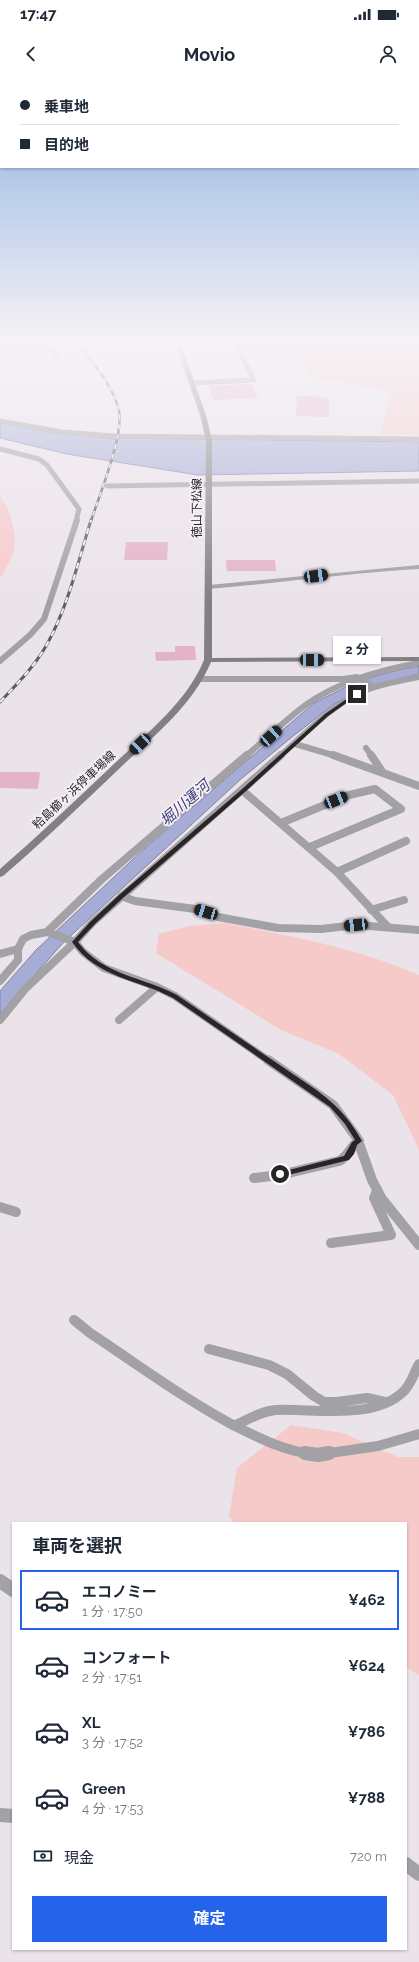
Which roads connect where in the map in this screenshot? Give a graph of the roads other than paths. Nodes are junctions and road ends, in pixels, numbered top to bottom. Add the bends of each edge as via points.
1 (28, 426) edge
2 (206, 426) edge
3 (209, 438) junction
4 (419, 439) edge
5 (0, 450) edge
6 (419, 481) edge
7 (208, 483) junction
8 (107, 486) dead end
9 (419, 568) edge
10 (209, 587) junction
11 (419, 659) edge
12 (208, 660) junction
13 (0, 661) edge
14 (419, 663) edge
15 (419, 677) edge
16 (359, 678) junction
17 (200, 679) junction
18 (374, 687) junction
19 (295, 744) junction
20 (366, 748) dead end
21 (383, 774) junction
22 (419, 786) edge
23 (243, 791) junction
24 (281, 823) junction
25 (406, 842) dead end
26 (310, 847) junction
27 (337, 872) junction
28 (0, 874) edge
29 (121, 896) junction
30 (404, 900) dead end
31 (371, 910) junction
32 (387, 926) junction
33 (418, 929) edge
34 (49, 933) junction
35 (73, 941) junction
36 (18, 949) junction
37 (0, 954) edge
38 (0, 981) edge
39 (157, 987) junction
40 (0, 1020) edge
41 (119, 1020) dead end
42 (359, 1141) junction
43 (254, 1178) dead end
44 (377, 1191) junction
45 (0, 1207) edge
46 (16, 1212) dead end
47 (330, 1243) dead end
48 (419, 1245) edge
49 (74, 1320) dead end
50 (208, 1349) dead end
51 (419, 1364) edge
52 (385, 1402) junction
53 (236, 1425) junction
54 (419, 1434) edge
55 (0, 1581) edge
56 (12, 1589) edge
57 (0, 1815) edge
58 (12, 1816) edge
59 (407, 1865) edge
60 (419, 1874) edge

1 - 3 street via 75,434
2 - 3 main road, 徳山下松線
3 - 4 street
3 - 7 main road, 徳山下松線
5 - 13 street via 39,459 47,465 79,509 44,619
6 - 7 street
7 - 8 street
7 - 10 main road, 徳山下松線
9 - 10 street via 371,569
10 - 12 main road, 徳山下松線
11 - 12 main road
12 - 17 main road, 粭島櫛ヶ浜停車場線
14 - 16 street
15 - 18 street
16 - 17 street
16 - 18 street
16 - 34 street via 335,687 306,705 102,879
17 - 28 main road, 粭島櫛ヶ浜停車場線 via 177,709
18 - 19 street via 347,699
19 - 21 street
19 - 23 street
20 - 21 street
21 - 22 street
23 - 24 street
23 - 29 street
24 - 26 street
24 - 26 street via 349,795 375,789 401,808
25 - 27 street
26 - 27 street
27 - 31 street
29 - 32 street via 135,901 195,909 218,917 278,928
29 - 35 street
30 - 31 street
31 - 32 street
32 - 33 street
34 - 35 street
34 - 36 street via 31,935 23,939
35 - 39 street via 82,952 104,968
35 - 40 street via 26,988
36 - 37 street
36 - 38 street via 18,960
39 - 41 street
39 - 42 street via 175,996 333,1105
42 - 43 street via 354,1144 350,1154 339,1161
42 - 44 street
44 - 47 street via 374,1198 391,1235
44 - 48 street
45 - 46 street
49 - 53 street via 204,1409
50 - 52 street via 269,1365 287,1374 319,1400 346,1402 366,1398
51 - 52 street via 404,1391
52 - 53 street via 350,1410 276,1410
53 - 54 street via 261,1439 295,1452 318,1455 378,1446
55 - 56 street
57 - 58 street
59 - 60 street

